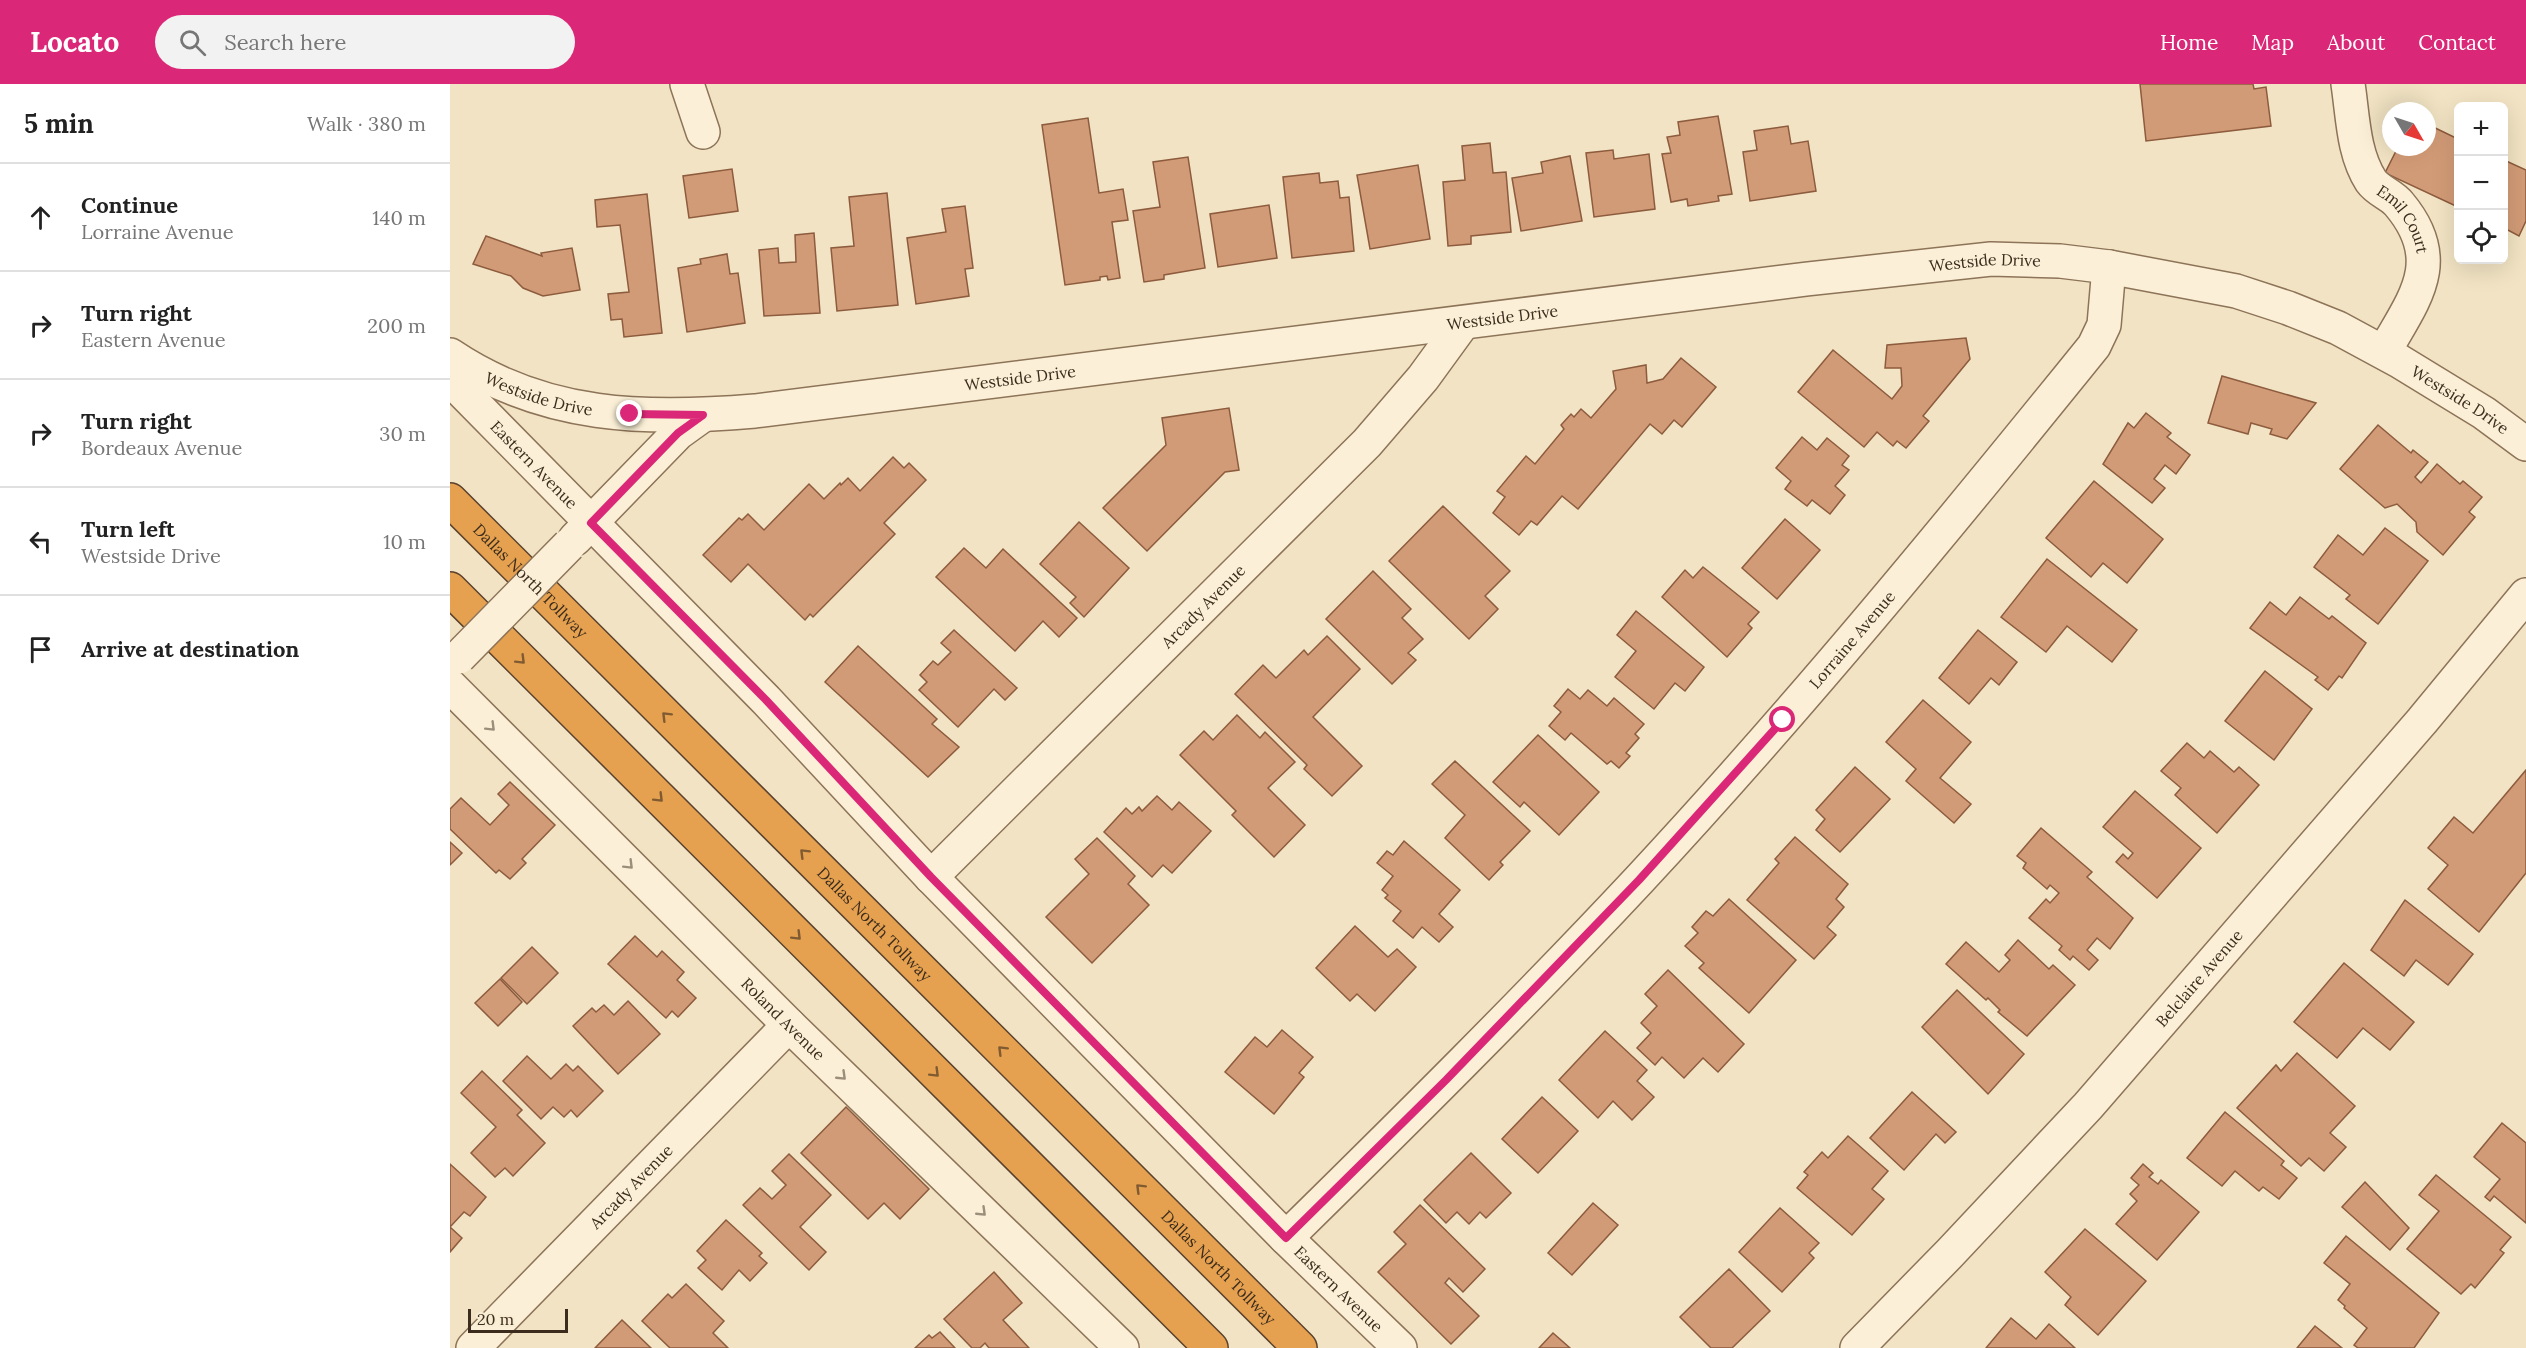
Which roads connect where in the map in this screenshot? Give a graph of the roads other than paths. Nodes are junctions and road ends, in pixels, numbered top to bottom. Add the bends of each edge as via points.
1 (687, 84) edge
2 (2348, 84) edge
3 (703, 132) dead end
4 (2109, 267) junction
5 (1463, 323) junction
6 (2384, 352) junction
7 (450, 355) edge
8 (450, 379) edge
9 (703, 415) junction
10 (2526, 444) edge
11 (450, 500) edge
12 (580, 534) junction
13 (450, 589) edge
14 (2526, 595) edge
15 (453, 669) edge
16 (931, 877) junction
17 (789, 1025) junction
18 (1286, 1238) junction
19 (473, 1348) edge
20 (1122, 1348) edge
21 (1211, 1348) edge
22 (1300, 1348) edge
23 (1400, 1348) edge
24 (1857, 1348) edge

1 - 3 street
2 - 6 street, Emil Court via 2358,156 2372,183 2398,202 2420,233 2424,263 2418,293
4 - 5 street, Westside Drive via 2060,261 1991,260
4 - 6 street, Westside Drive via 2236,291 2338,328
4 - 18 street, Lorraine Avenue via 2104,325 2094,346 1954,520 1783,720 1639,880
5 - 9 street, Westside Drive
5 - 16 street, Arcady Avenue via 1423,378 1367,442
6 - 10 street, Westside Drive via 2484,413
7 - 9 street, Westside Drive via 534,398 576,408 630,414
8 - 12 street, Eastern Avenue
9 - 12 street via 678,433
22 -> 11 highway, Dallas North Tollway
12 - 15 street, bridge
12 - 16 street, Eastern Avenue via 766,700
13 -> 21 highway
14 - 24 street, Belclaire Avenue via 2422,721 2088,1106
15 -> 17 street, Roland Avenue
16 - 18 street, Eastern Avenue
17 - 19 street, Arcady Avenue
17 -> 20 street, Roland Avenue
18 - 23 street, Eastern Avenue

